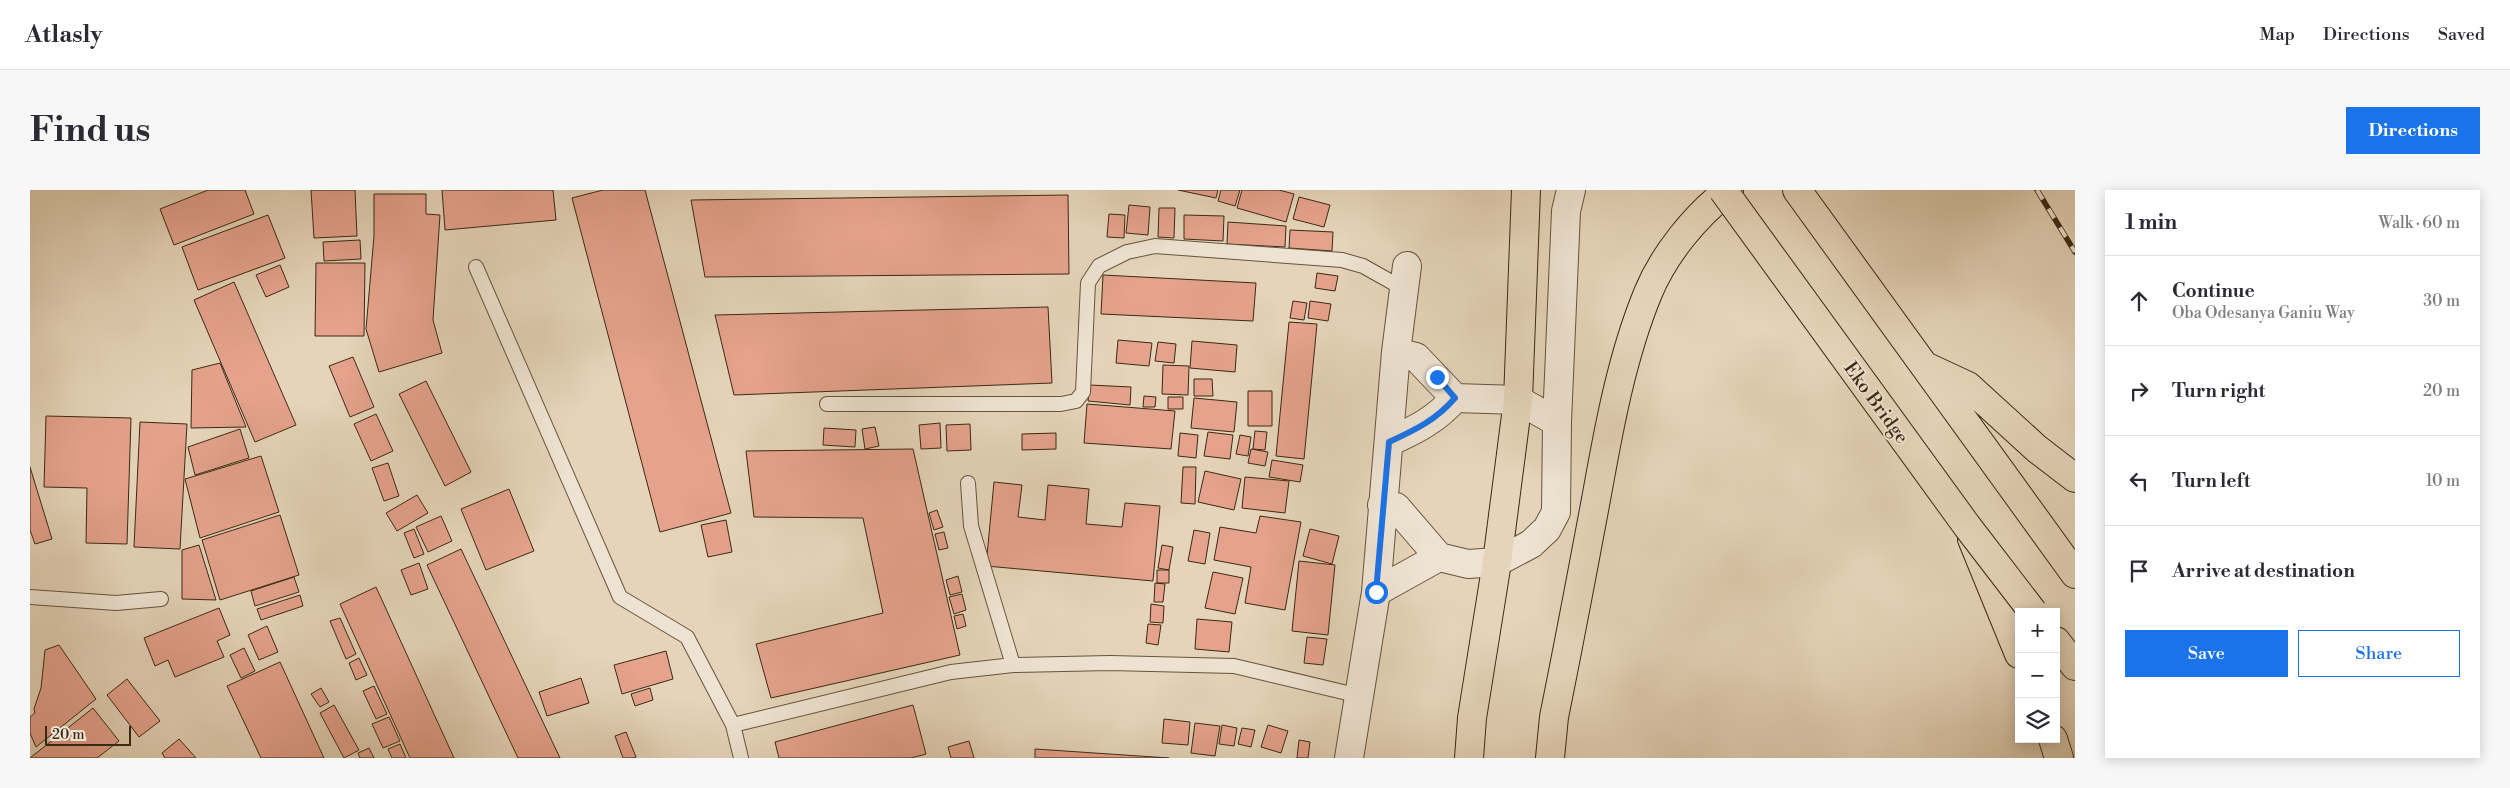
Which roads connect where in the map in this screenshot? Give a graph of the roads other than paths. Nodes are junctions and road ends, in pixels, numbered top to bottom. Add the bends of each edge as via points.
1 (1504, 190) edge
2 (1571, 190) edge
3 (1723, 190) edge
4 (1729, 190) edge
5 (1797, 190) edge
6 (1526, 199) edge
7 (476, 267) dead end
8 (1406, 277) joint
9 (1396, 352) junction
10 (1924, 366) junction
11 (1455, 398) junction
12 (1518, 400) junction
13 (826, 404) dead end
14 (1557, 422) junction
15 (1389, 442) junction
16 (2075, 478) edge
17 (968, 483) dead end
18 (1382, 506) junction
19 (1967, 526) junction
20 (1440, 557) junction
21 (1497, 562) junction
22 (2075, 574) edge
23 (1376, 592) junction
24 (30, 597) edge
25 (161, 599) dead end
26 (2031, 608) edge
27 (2060, 646) edge
28 (2019, 653) edge
29 (1013, 665) junction
30 (2075, 666) edge
31 (1360, 696) junction
32 (733, 725) junction
33 (2054, 743) edge
34 (741, 758) edge
35 (1349, 758) edge
36 (1469, 758) edge
37 (1550, 758) edge
38 (2059, 758) edge

1 - 6 main road
2 - 14 street via 1566,211
3 - 19 main road, Eko Bridge, bridge
4 - 37 main road via 1674,247 1648,292 1630,347 1608,435 1554,717
5 - 10 main road
6 - 12 main road
7 - 32 lane via 620,597 687,637
8 - 9 street
8 - 13 lane via 1342,260 1155,246 1127,252 1099,266 1088,282 1083,392 1076,401 1061,404
9 - 11 street via 1416,357
9 - 15 street
10 - 16 main road via 1968,386 2037,449
10 - 22 main road
11 - 12 street
11 - 15 street via 1430,422
12 - 14 street
12 - 21 main road
14 - 21 street via 1556,512 1547,528 1530,544
15 - 18 street
17 - 29 lane via 971,526
18 - 20 street via 1396,507
18 - 23 street
19 - 26 main road, Eko Bridge, bridge
19 - 28 main road, bridge
20 - 21 street via 1468,564
20 - 23 street
21 - 36 main road via 1472,718
23 - 31 street
24 - 25 lane via 116,603
27 - 30 main road
29 - 31 lane via 1234,666
29 - 32 lane via 951,672
31 - 35 street
32 - 34 lane
33 - 38 main road

